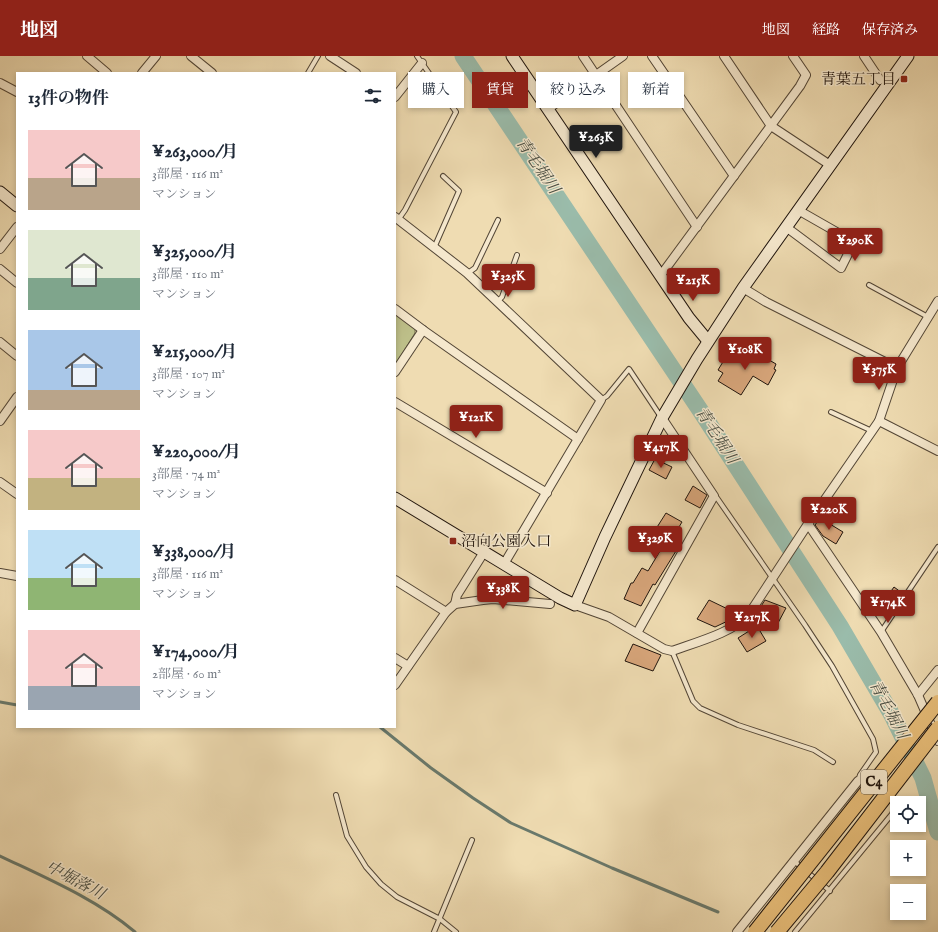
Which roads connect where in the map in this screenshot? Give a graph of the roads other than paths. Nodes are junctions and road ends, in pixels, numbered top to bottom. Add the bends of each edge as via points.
1 (87, 56) edge
2 (156, 56) edge
3 (191, 56) edge
4 (318, 56) edge
5 (330, 56) edge
6 (417, 56) edge
7 (512, 56) edge
8 (583, 56) edge
9 (623, 56) edge
10 (652, 56) edge
11 (724, 56) edge
12 (793, 56) edge
13 (864, 56) edge
14 (908, 56) edge
15 (422, 63) junction
16 (106, 72) edge
17 (143, 72) edge
18 (211, 72) edge
19 (309, 72) edge
20 (354, 72) edge
21 (594, 72) edge
22 (600, 72) edge
23 (880, 80) dead end
24 (0, 83) edge
25 (16, 91) edge
26 (396, 96) edge
27 (618, 108) edge
28 (548, 109) joint
29 (771, 126) junction
30 (830, 165) junction
31 (443, 176) dead end
32 (734, 176) junction
33 (0, 192) edge
34 (16, 205) edge
35 (798, 210) junction
36 (396, 220) edge
37 (498, 220) dead end
38 (697, 227) junction
39 (786, 227) junction
40 (16, 228) edge
41 (434, 248) junction
42 (0, 249) edge
43 (517, 255) dead end
44 (0, 269) edge
45 (467, 274) junction
46 (661, 275) junction
47 (16, 282) edge
48 (869, 285) dead end
49 (743, 288) junction
50 (938, 301) edge
51 (497, 302) junction
52 (396, 310) edge
53 (928, 317) junction
54 (423, 330) junction
55 (708, 341) junction
56 (0, 342) edge
57 (16, 355) edge
58 (897, 368) junction
59 (396, 370) edge
60 (16, 398) edge
61 (601, 400) junction
62 (396, 403) edge
63 (831, 412) dead end
64 (664, 415) junction
65 (0, 421) edge
66 (880, 421) junction
67 (872, 432) junction
68 (578, 440) junction
69 (938, 451) edge
70 (0, 482) edge
71 (16, 493) edge
72 (547, 493) junction
73 (714, 496) junction
74 (396, 499) edge
75 (807, 525) junction
76 (938, 547) edge
77 (484, 552) junction
78 (504, 564) junction
79 (0, 573) edge
80 (16, 576) edge
81 (773, 576) junction
82 (396, 581) edge
83 (455, 604) junction
84 (550, 604) dead end
85 (575, 605) junction
86 (446, 612) junction
87 (881, 632) junction
88 (637, 633) junction
89 (672, 651) junction
90 (396, 659) edge
91 (408, 666) junction
92 (938, 670) edge
93 (396, 684) edge
94 (918, 695) junction
95 (938, 702) edge
96 (938, 728) edge
97 (938, 741) edge
98 (833, 762) dead end
99 (858, 781) junction
100 (336, 795) dead end
101 (472, 840) dead end
102 (794, 861) junction
103 (830, 891) junction
104 (440, 919) junction
105 (434, 932) edge
106 (456, 932) edge
107 (737, 932) edge
108 (755, 932) edge
109 (777, 932) edge
110 (795, 932) edge

1 - 16 street
2 - 17 street
3 - 18 street
4 - 19 lane
5 - 20 street
6 - 15 lane
7 - 28 street
8 - 21 street
9 - 22 street
10 - 32 street
11 - 29 street
12 - 29 street via 806,75
13 - 23 street
14 - 30 street
15 - 26 street
15 - 36 lane via 456,112 405,210
24 - 25 street
27 - 38 street
28 - 46 street
29 - 30 street
29 - 32 street
30 - 35 street
31 - 41 lane via 459,191
32 - 38 street
33 - 34 street
35 - 39 street
35 - 39 street via 854,242 841,268
36 - 41 street
37 - 45 lane via 475,268
38 - 46 street
39 - 49 street
40 - 42 street
41 - 45 street
43 - 51 lane via 502,297
44 - 47 street
45 - 51 street
46 - 55 street via 689,318
48 - 53 lane
49 - 55 street
49 - 58 street
50 - 53 street
51 - 61 street
52 - 54 street
53 - 58 street
54 - 59 street
54 - 68 street
55 - 64 street
56 - 57 street
58 - 66 street
60 - 65 street
61 - 64 lane via 629,369
61 - 68 street
62 - 72 street
63 - 67 lane
64 - 73 street
64 - 85 street
66 - 67 street
66 - 69 street
67 - 75 street
68 - 72 street
70 - 71 street
72 - 78 street
73 - 81 lane
73 - 88 street
74 - 77 street
75 - 81 street
75 - 87 street
76 - 87 lane
77 - 78 street
77 - 83 street via 457,596
78 - 85 street
79 - 80 street
81 - 89 street via 741,622
81 - 99 lane via 832,666 874,739 876,752
82 - 86 street
83 - 84 street via 494,599
83 - 86 street
85 - 88 street via 609,617
86 - 91 street
87 - 94 street
88 - 89 street
89 - 98 lane via 693,700 700,708 738,725 814,750
90 - 91 street
91 - 93 street
92 - 94 street
94 - 97 street
95 - 108 highway, C4, bridge
96 - 109 highway, C4, bridge via 827,872
99 - 102 street
99 - 103 lane via 865,781 893,802 894,810
100 - 104 lane via 347,836 366,867 397,897
101 - 104 lane
102 - 103 lane
102 - 107 street
103 - 110 lane
104 - 105 lane
104 - 106 lane

